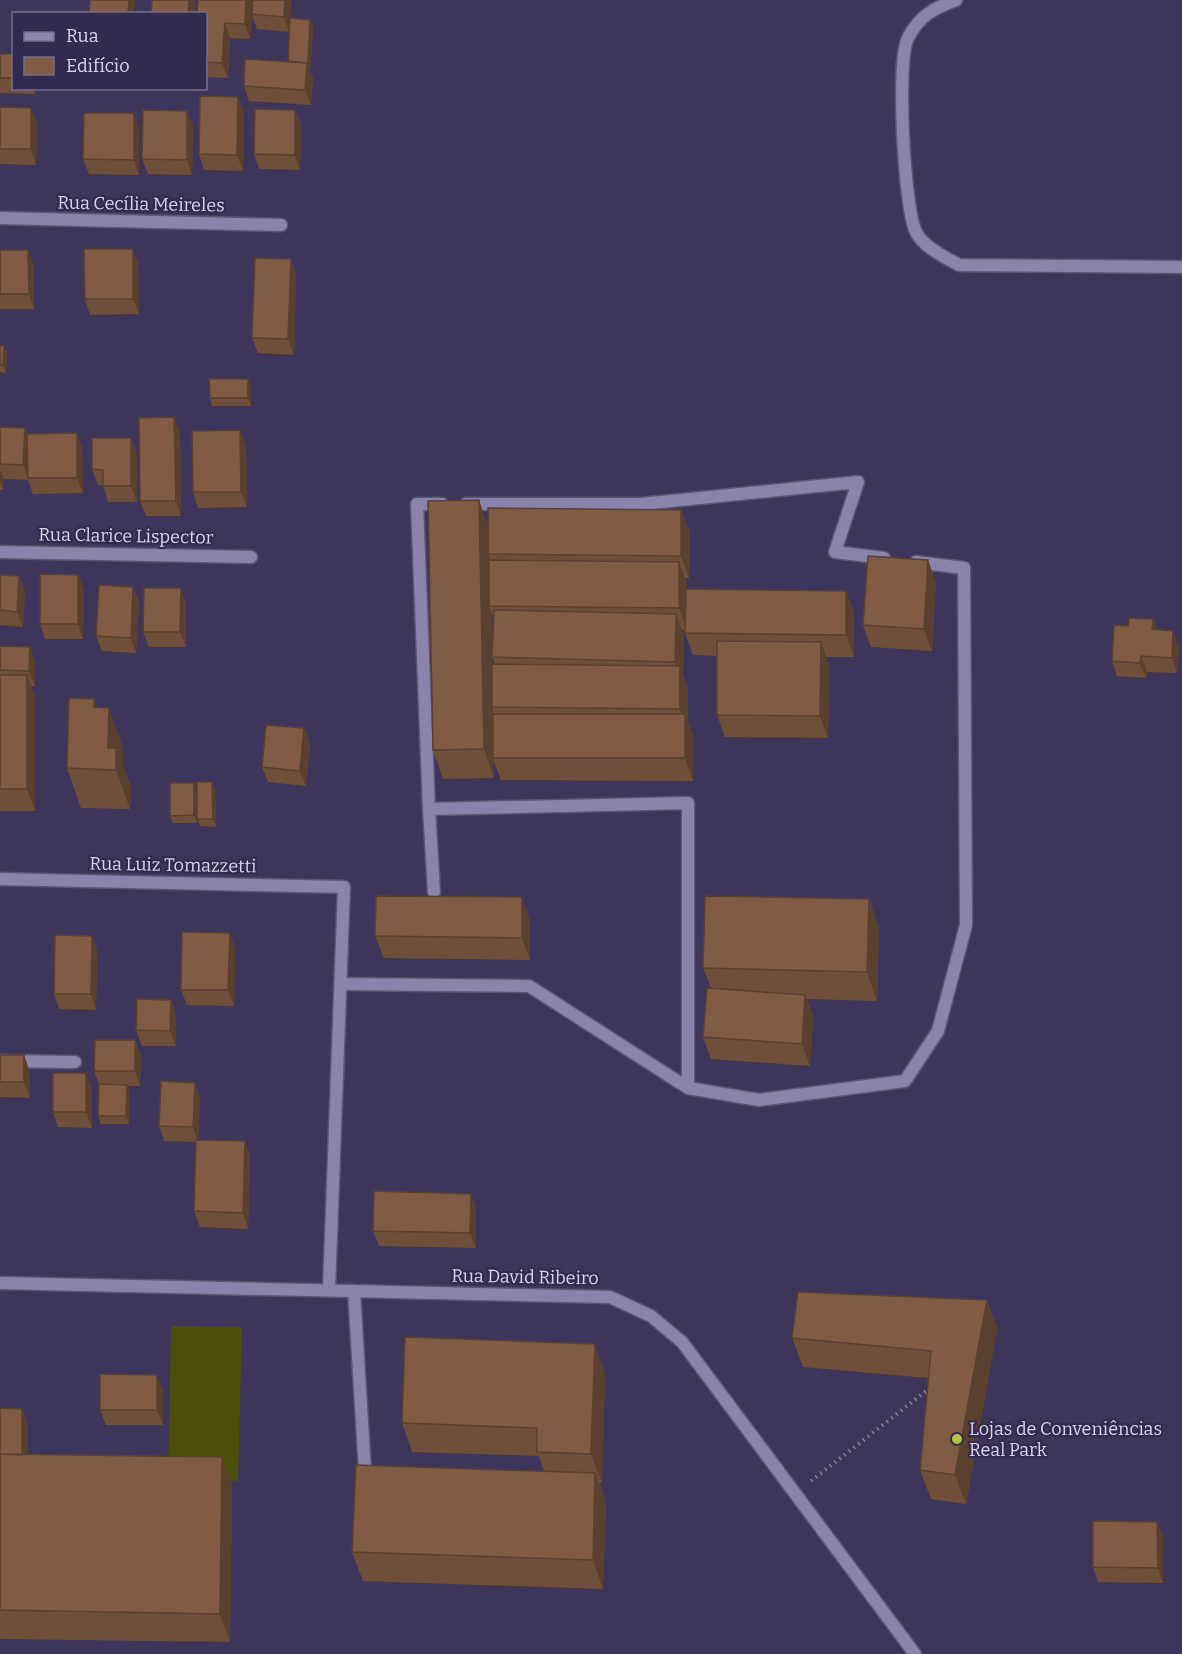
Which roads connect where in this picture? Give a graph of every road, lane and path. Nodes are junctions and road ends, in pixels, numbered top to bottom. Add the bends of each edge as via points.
1 (956, 0) edge
2 (0, 218) edge
3 (281, 225) dead end
4 (1182, 267) edge
5 (0, 552) edge
6 (251, 557) dead end
7 (429, 809) junction
8 (0, 879) edge
9 (434, 892) dead end
10 (340, 984) junction
11 (0, 1061) edge
12 (75, 1062) dead end
13 (688, 1088) junction
14 (0, 1283) edge
15 (329, 1290) junction
16 (354, 1291) junction
17 (932, 1387) edge
18 (365, 1471) edge
19 (796, 1493) junction
20 (915, 1654) edge

1 - 4 street via 919,19 906,40 901,64 908,202 916,233 936,252 959,265
2 - 3 street, Rua Cecília Meireles
5 - 6 street, Rua Clarice Lispector
7 - 9 street
7 - 13 street via 688,802
7 - 13 street via 417,504 641,504 858,482 835,552 964,568 966,925 938,1031 905,1081 759,1100
8 - 10 street, Rua Luiz Tomazzetti via 345,887
10 - 13 street via 529,986
10 - 15 street
11 - 12 street
14 - 15 street, Rua David Ribeiro
15 - 16 street, Rua David Ribeiro
16 - 18 street
16 - 19 street, Rua David Ribeiro via 610,1297 651,1316 682,1342
17 - 19 path
19 - 20 street, Rua David Ribeiro

